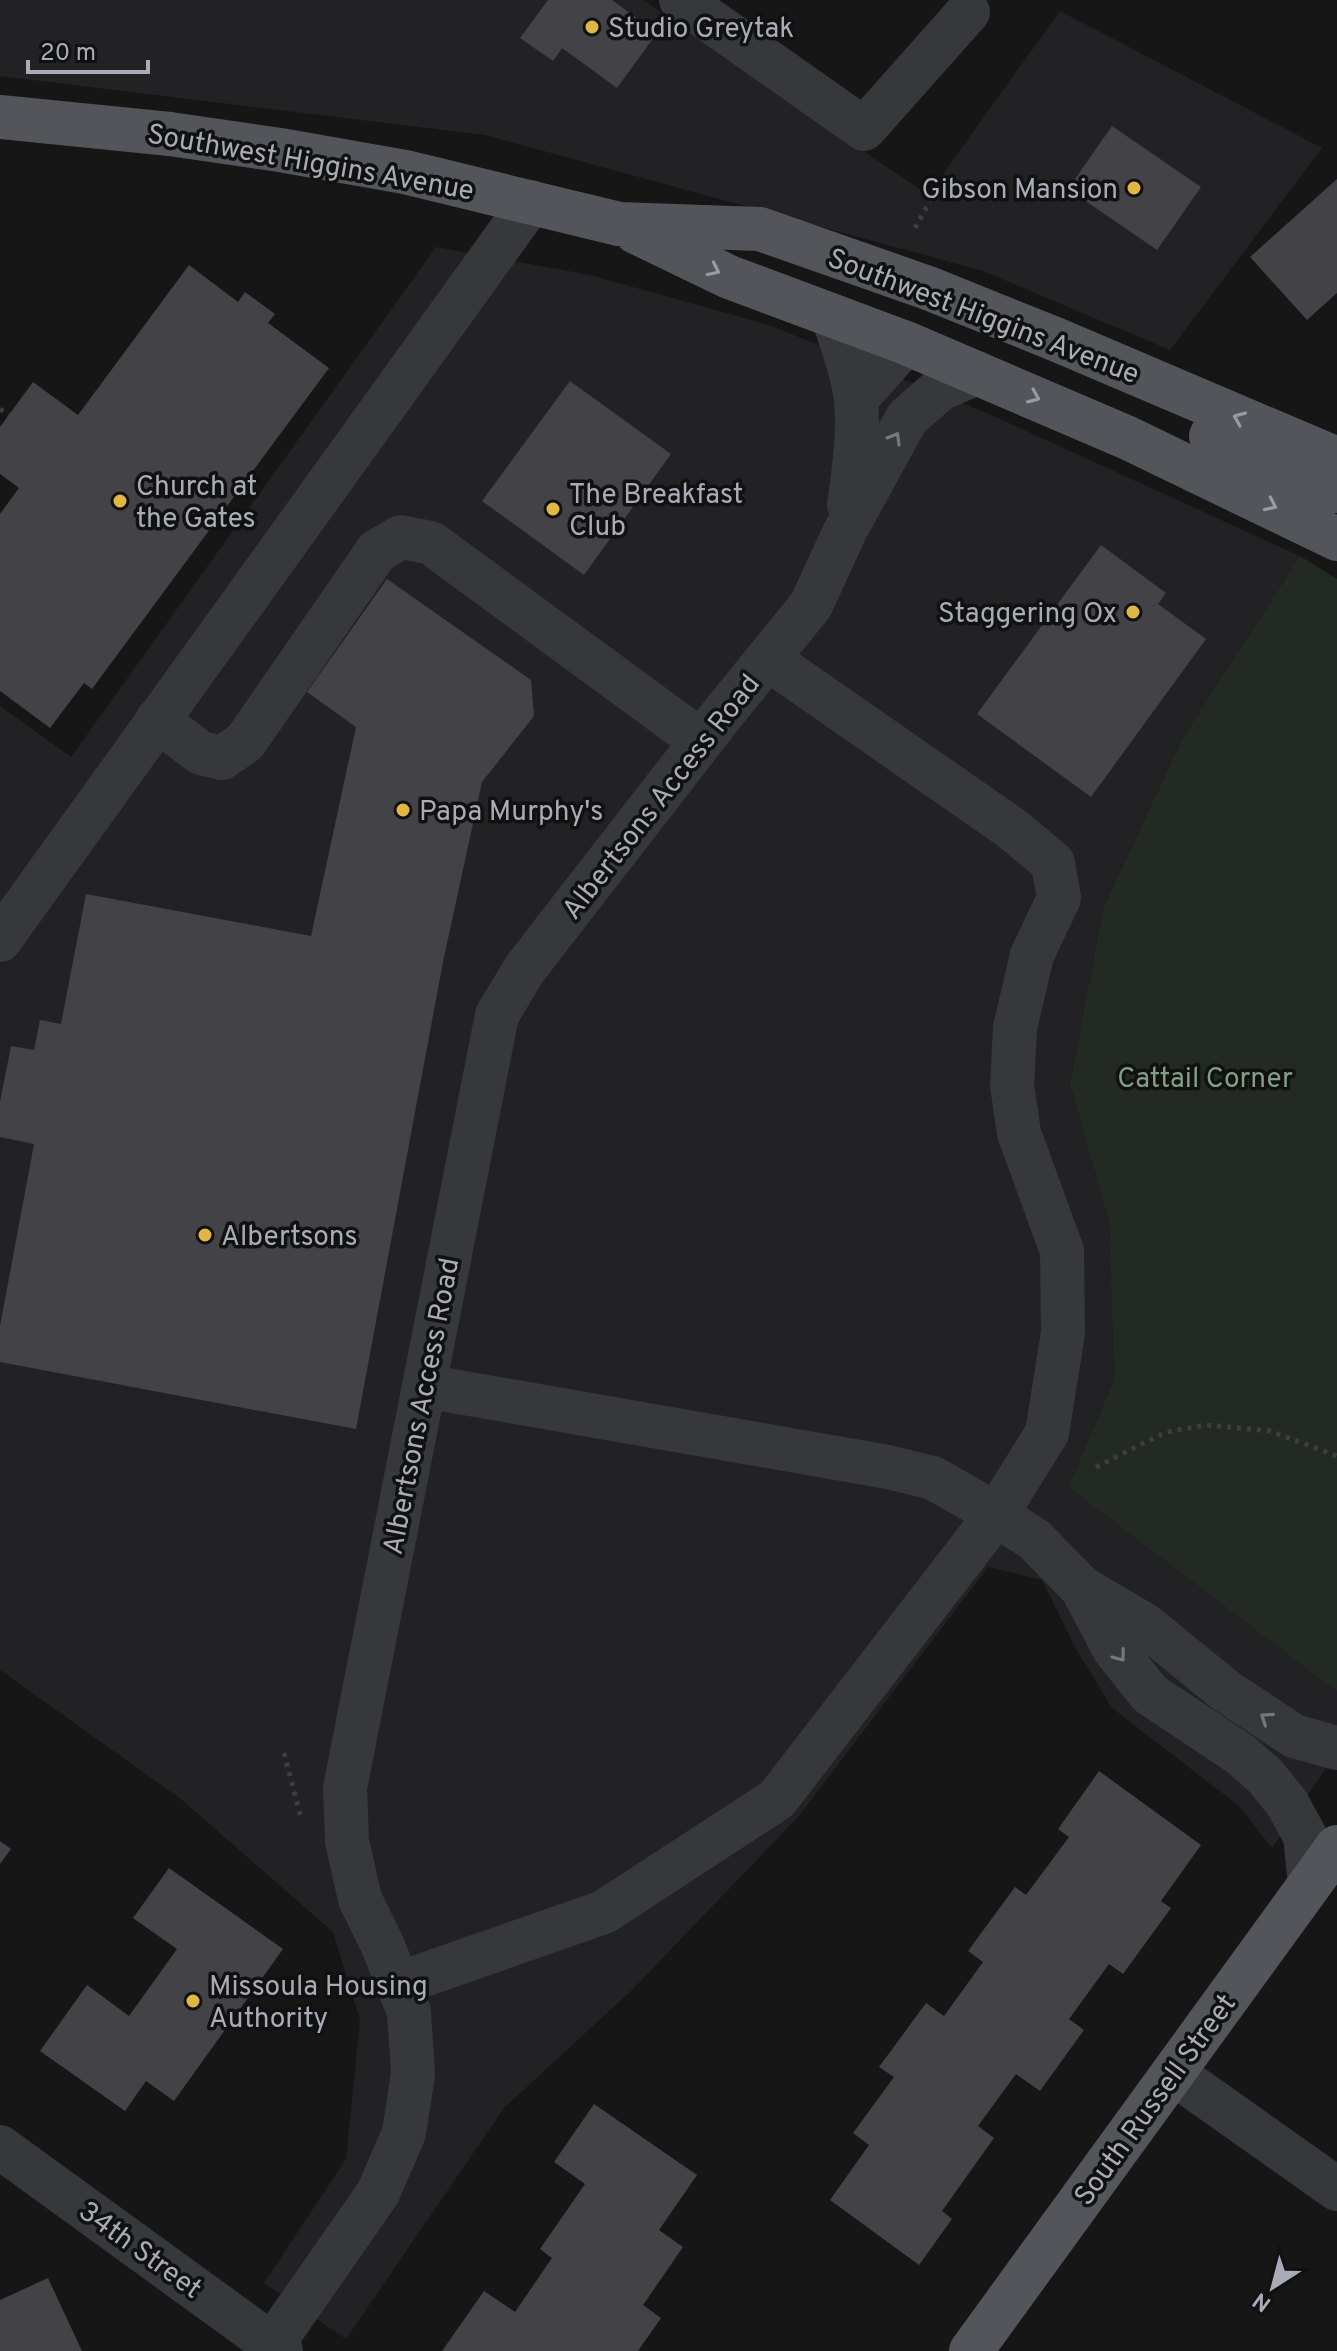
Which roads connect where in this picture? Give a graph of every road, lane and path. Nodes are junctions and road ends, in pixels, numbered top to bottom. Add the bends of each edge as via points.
1 (681, 0) edge
2 (968, 12) dead end
3 (0, 117) edge
4 (937, 188) dead end
5 (531, 202) junction
6 (619, 224) junction
7 (915, 228) dead end
8 (833, 316) junction
9 (906, 343) junction
10 (977, 373) junction
11 (856, 399) junction
12 (0, 409) edge
13 (9, 415) dead end
14 (1337, 459) edge
15 (1337, 491) edge
16 (845, 531) junction
17 (1337, 539) edge
18 (768, 659) junction
19 (157, 720) junction
20 (701, 741) junction
21 (0, 940) edge
22 (424, 1386) junction
23 (1337, 1456) edge
24 (1096, 1467) dead end
25 (996, 1515) junction
26 (1082, 1588) junction
27 (1337, 1748) edge
28 (1337, 1847) edge
29 (1310, 1884) junction
30 (398, 1984) junction
31 (1173, 2073) junction
32 (0, 2147) edge
33 (1337, 2189) edge
34 (277, 2348) edge
35 (971, 2351) edge

1 - 2 street via 864,129
3 - 5 main road, Southwest Higgins Avenue via 280,150
4 - 7 path
5 - 6 main road, Southwest Higgins Avenue
5 - 19 street
6 -> 8 main road, Southwest Higgins Avenue via 729,277
14 -> 6 main road, Southwest Higgins Avenue via 928,288 760,229
8 - 9 main road, Southwest Higgins Avenue
8 - 11 street
9 - 10 main road, Southwest Higgins Avenue
9 - 11 street
9 - 15 main road, Southwest Higgins Avenue via 932,327 966,332
16 -> 10 street via 907,418 940,389
10 -> 17 main road, Southwest Higgins Avenue via 1128,438
11 - 16 street
12 - 13 path
16 - 18 street, Albertsons Access Road via 811,605
18 - 20 street, Albertsons Access Road
18 - 25 street via 1011,828 1053,863 1059,898 1032,955 1015,1028 1012,1085 1019,1133 1062,1251 1063,1333 1047,1433
19 - 20 street via 201,753 222,758 245,742 377,551 401,537 431,543
19 - 21 street
20 - 22 street, Albertsons Access Road via 524,970 497,1015
22 - 25 street via 888,1467 933,1478
22 - 30 street, Albertsons Access Road via 345,1788 347,1841 360,1899
23 - 24 path via 1270,1431 1207,1425 1166,1432
25 - 26 street via 1034,1539
25 - 30 street via 777,1799 604,1912
27 -> 26 street via 1294,1736 1226,1691 1145,1625
26 -> 29 street via 1114,1649 1150,1694 1240,1754 1287,1803 1305,1836
28 - 29 main road, South Russell Street
29 - 31 main road, South Russell Street
30 - 34 street, Albertsons Access Road via 409,2012 413,2074 404,2133 378,2193
31 - 33 street
31 - 35 main road, South Russell Street
32 - 34 street, 34th Street

